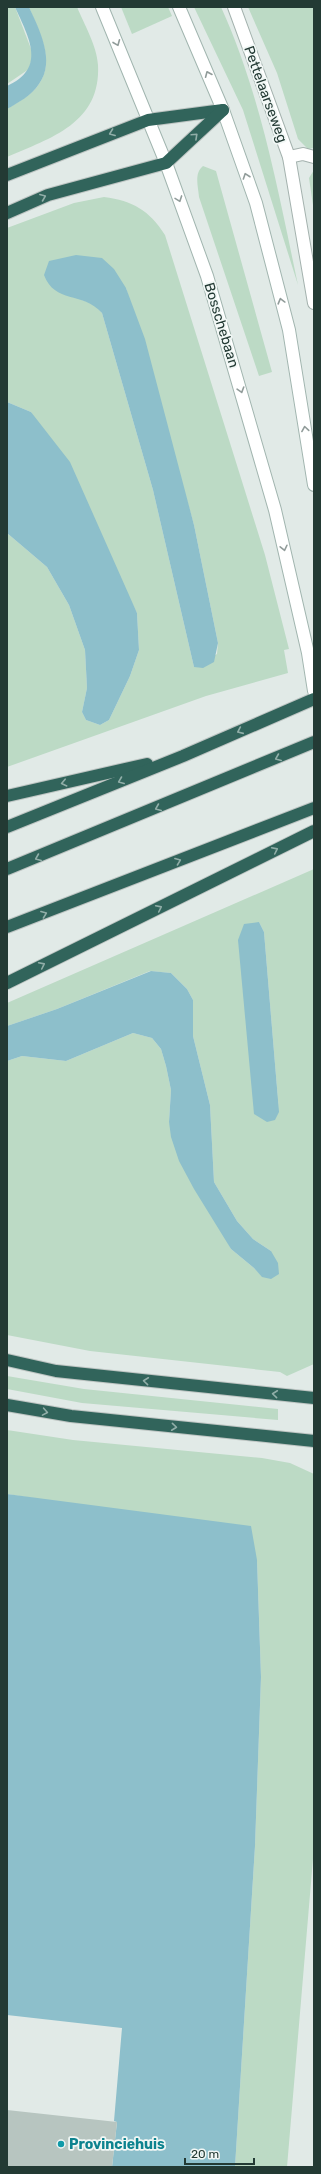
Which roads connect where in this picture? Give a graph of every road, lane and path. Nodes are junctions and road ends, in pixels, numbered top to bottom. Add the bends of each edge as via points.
1 (102, 7) edge
2 (179, 7) edge
3 (234, 7) edge
4 (223, 110) junction
5 (148, 120) junction
6 (289, 157) junction
7 (314, 157) edge
8 (166, 163) junction
9 (7, 175) edge
10 (7, 212) edge
11 (314, 303) edge
12 (314, 485) edge
13 (314, 691) edge
14 (314, 699) edge
15 (314, 742) edge
16 (184, 756) junction
17 (7, 796) edge
18 (314, 808) edge
19 (7, 827) edge
20 (314, 831) edge
21 (7, 869) edge
22 (7, 927) edge
23 (7, 983) edge
24 (7, 1360) edge
25 (314, 1398) edge
26 (7, 1405) edge
27 (314, 1441) edge

1 -> 5 main road, Bosschebaan
4 -> 2 main road
3 - 6 main road, Pettelaarseweg
4 - 5 highway
8 -> 4 highway
12 -> 4 main road via 289,330 256,203
5 - 8 main road, Bosschebaan
5 -> 9 highway
6 - 7 main road, Pettelaarseweg via 303,154
6 - 11 main road
10 -> 8 highway via 48,195
8 -> 13 main road, Bosschebaan via 207,276 275,510 308,653
14 -> 16 highway
15 -> 21 highway
16 -> 17 highway
16 -> 19 highway
22 -> 18 highway
23 -> 20 highway
25 -> 24 highway via 56,1371
26 -> 27 highway via 71,1416

